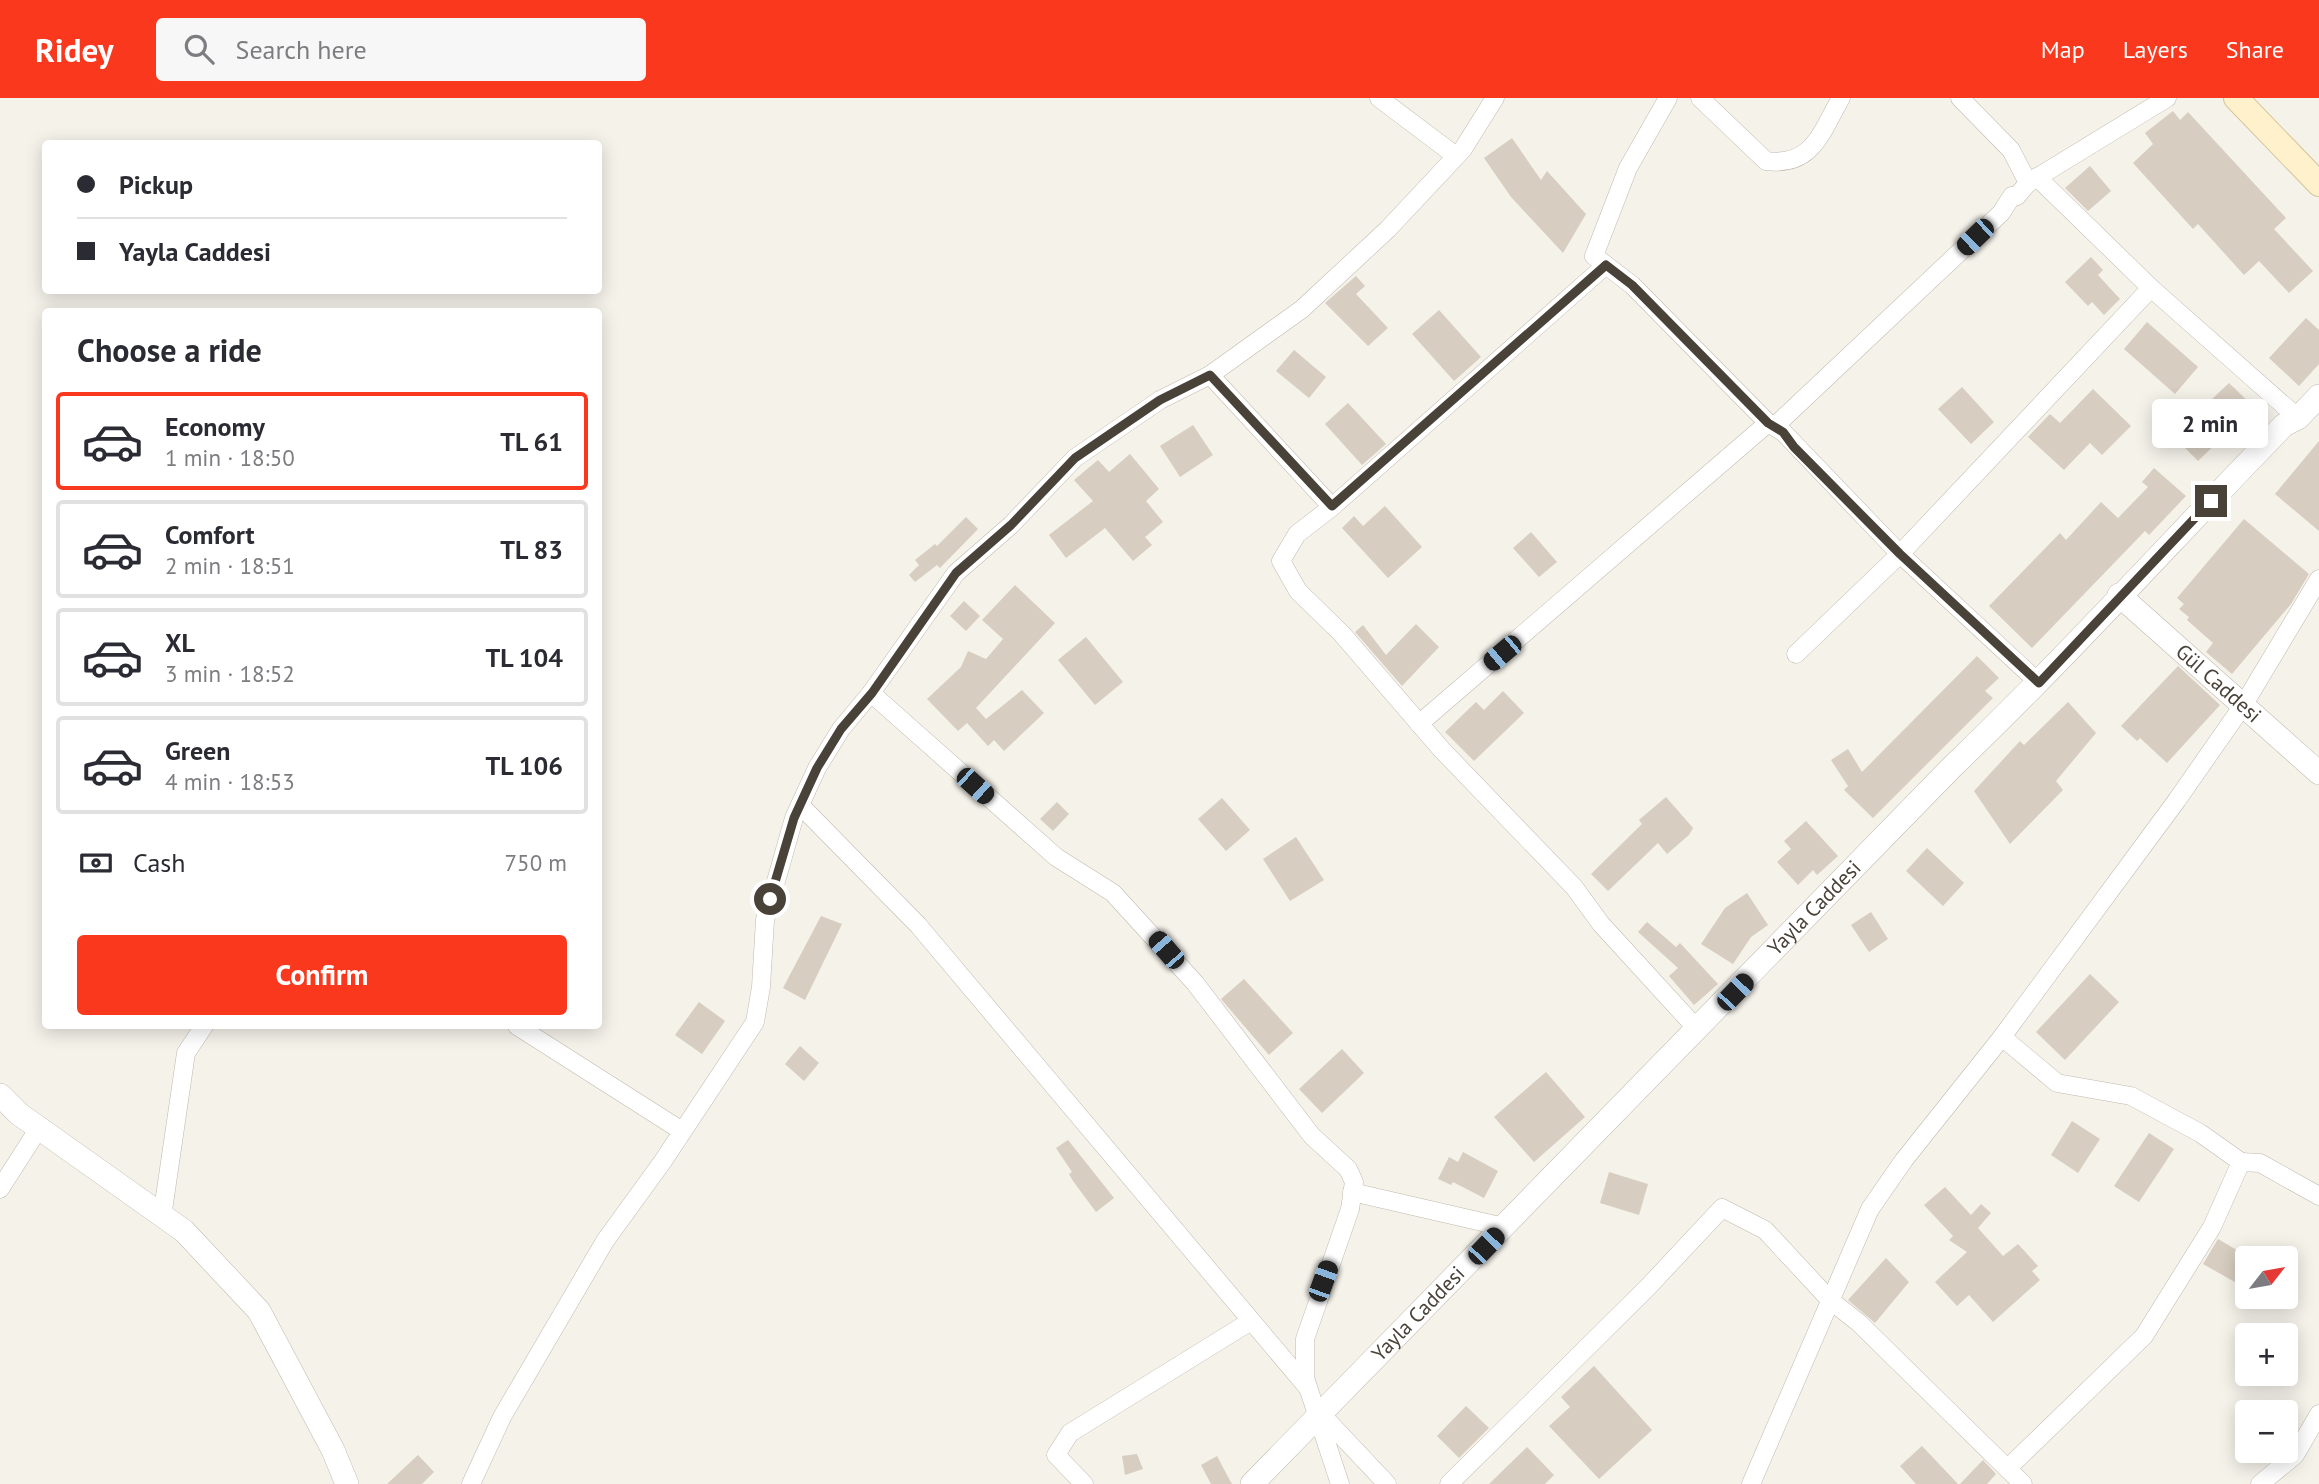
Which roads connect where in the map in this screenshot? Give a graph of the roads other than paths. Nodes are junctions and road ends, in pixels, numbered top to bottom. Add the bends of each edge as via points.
1 (1380, 98) edge
2 (1495, 98) edge
3 (1668, 98) edge
4 (1700, 98) edge
5 (1842, 98) edge
6 (1960, 98) edge
7 (2167, 98) edge
8 (2236, 98) edge
9 (1456, 156) junction
10 (2032, 180) junction
11 (2319, 184) edge
12 (1606, 265) junction
13 (2151, 288) junction
14 (1210, 375) junction
15 (2319, 396) edge
16 (2298, 418) junction
17 (1771, 425) junction
18 (1332, 506) junction
19 (1900, 554) junction
20 (2319, 579) edge
21 (2119, 594) junction
22 (1796, 654) dead end
23 (2039, 683) junction
24 (872, 693) junction
25 (2244, 704) junction
26 (1419, 724) junction
27 (2319, 773) edge
28 (800, 805) junction
29 (202, 1029) edge
30 (522, 1029) edge
31 (1698, 1030) junction
32 (2002, 1037) junction
33 (0, 1095) edge
34 (39, 1128) junction
35 (682, 1131) junction
36 (2241, 1162) junction
37 (0, 1189) edge
38 (1352, 1192) junction
39 (2319, 1196) edge
40 (162, 1217) junction
41 (1504, 1227) junction
42 (1830, 1300) junction
43 (1251, 1321) junction
44 (1308, 1389) junction
45 (2319, 1414) edge
46 (1320, 1418) junction
47 (2009, 1467) junction
48 (346, 1484) edge
49 (471, 1484) edge
50 (1084, 1484) edge
51 (1252, 1484) edge
52 (1340, 1484) edge
53 (1387, 1484) edge
54 (1449, 1484) edge
55 (1751, 1484) edge
56 (2023, 1484) edge
57 (2260, 1484) edge

1 - 9 street
2 - 9 street
3 - 12 street via 1628,168 1594,256
4 - 5 street via 1766,161 1780,163 1810,151
6 - 10 street via 2011,150
7 - 10 street
8 - 11 main road
9 - 14 street via 1388,229 1302,309
10 - 13 street
10 - 17 street
12 - 17 street via 1632,285
12 - 18 street
13 - 16 street
13 - 19 street
14 - 18 street
14 - 24 street via 1160,400 1075,458 1011,525 956,573
15 - 16 street, Yayla Caddesi
16 - 21 street, Yayla Caddesi via 2284,425
17 - 19 street
17 - 26 street
18 - 26 street via 1297,534 1281,561 1298,591 1342,634
19 - 22 street
19 - 23 street
20 - 25 street
21 - 23 street, Yayla Caddesi
21 - 25 street, Gül Caddesi
23 - 31 street, Yayla Caddesi via 1952,766
24 - 28 street via 841,729
24 - 38 street via 1056,857 1113,893 1142,923 1195,983 1312,1136 1348,1169 1354,1182
25 - 27 street, Gül Caddesi
25 - 32 street
26 - 31 street via 1574,887 1601,924
28 - 35 street via 765,920 755,1022
28 - 43 street via 918,925
29 - 40 street via 186,1053
30 - 35 street
31 - 41 street, Yayla Caddesi
32 - 36 street via 2057,1083 2132,1096 2200,1133
32 - 42 street via 1870,1209
33 - 34 street
34 - 37 street
34 - 40 street
35 - 49 street via 605,1241 502,1417
36 - 39 street via 2260,1163
36 - 47 street via 2211,1227 2144,1336
38 - 41 street
38 - 44 street via 1305,1339
40 - 48 street via 184,1230 259,1311 333,1450
41 - 46 street, Yayla Caddesi
42 - 47 street
42 - 54 street via 1765,1230 1722,1208
42 - 55 street
43 - 44 street
43 - 50 street via 1070,1433 1056,1455
44 - 46 street
45 - 57 street via 2295,1455
46 - 51 street, Yayla Caddesi
46 - 52 street
46 - 53 street
47 - 56 street

